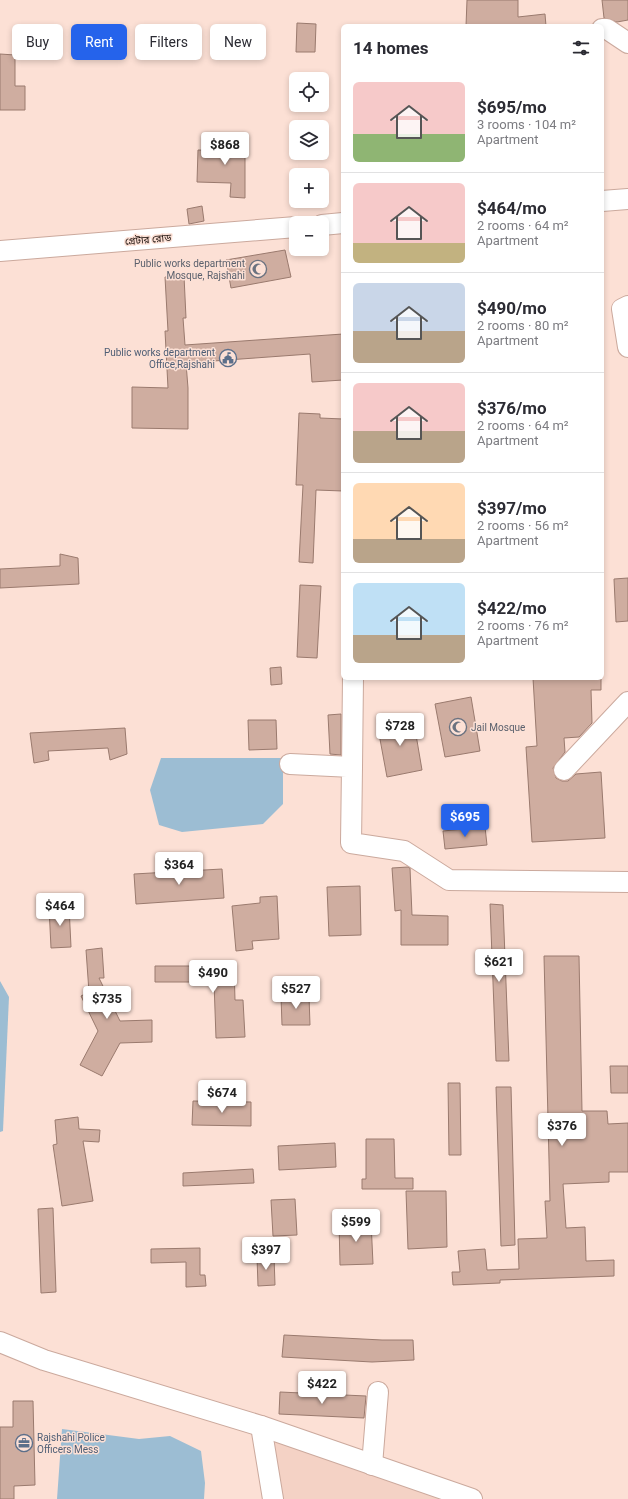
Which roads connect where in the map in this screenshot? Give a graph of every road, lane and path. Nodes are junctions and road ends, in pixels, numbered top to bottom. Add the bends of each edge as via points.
1 (604, 28) edge
2 (628, 43) edge
3 (628, 199) edge
4 (604, 202) edge
5 (341, 223) edge
6 (329, 224) edge
7 (289, 228) edge
8 (0, 251) edge
9 (628, 306) edge
10 (628, 347) edge
11 (354, 680) edge
12 (628, 702) edge
13 (290, 764) dead end
14 (352, 767) junction
15 (564, 770) dead end
16 (628, 882) edge
17 (0, 1342) edge
18 (378, 1392) dead end
19 (261, 1426) junction
20 (372, 1465) junction
21 (418, 1490) edge
22 (273, 1499) edge
23 (472, 1499) edge

1 - 2 street
3 - 4 street
5 - 6 street
7 - 8 street, গ্রেটার রোড
9 - 10 street via 622,309
11 - 14 street
12 - 15 street
13 - 14 street
14 - 16 street via 351,843 404,851 449,880
17 - 19 street via 44,1360
18 - 20 street
19 - 20 street
19 - 22 street
20 - 21 street
21 - 23 street

